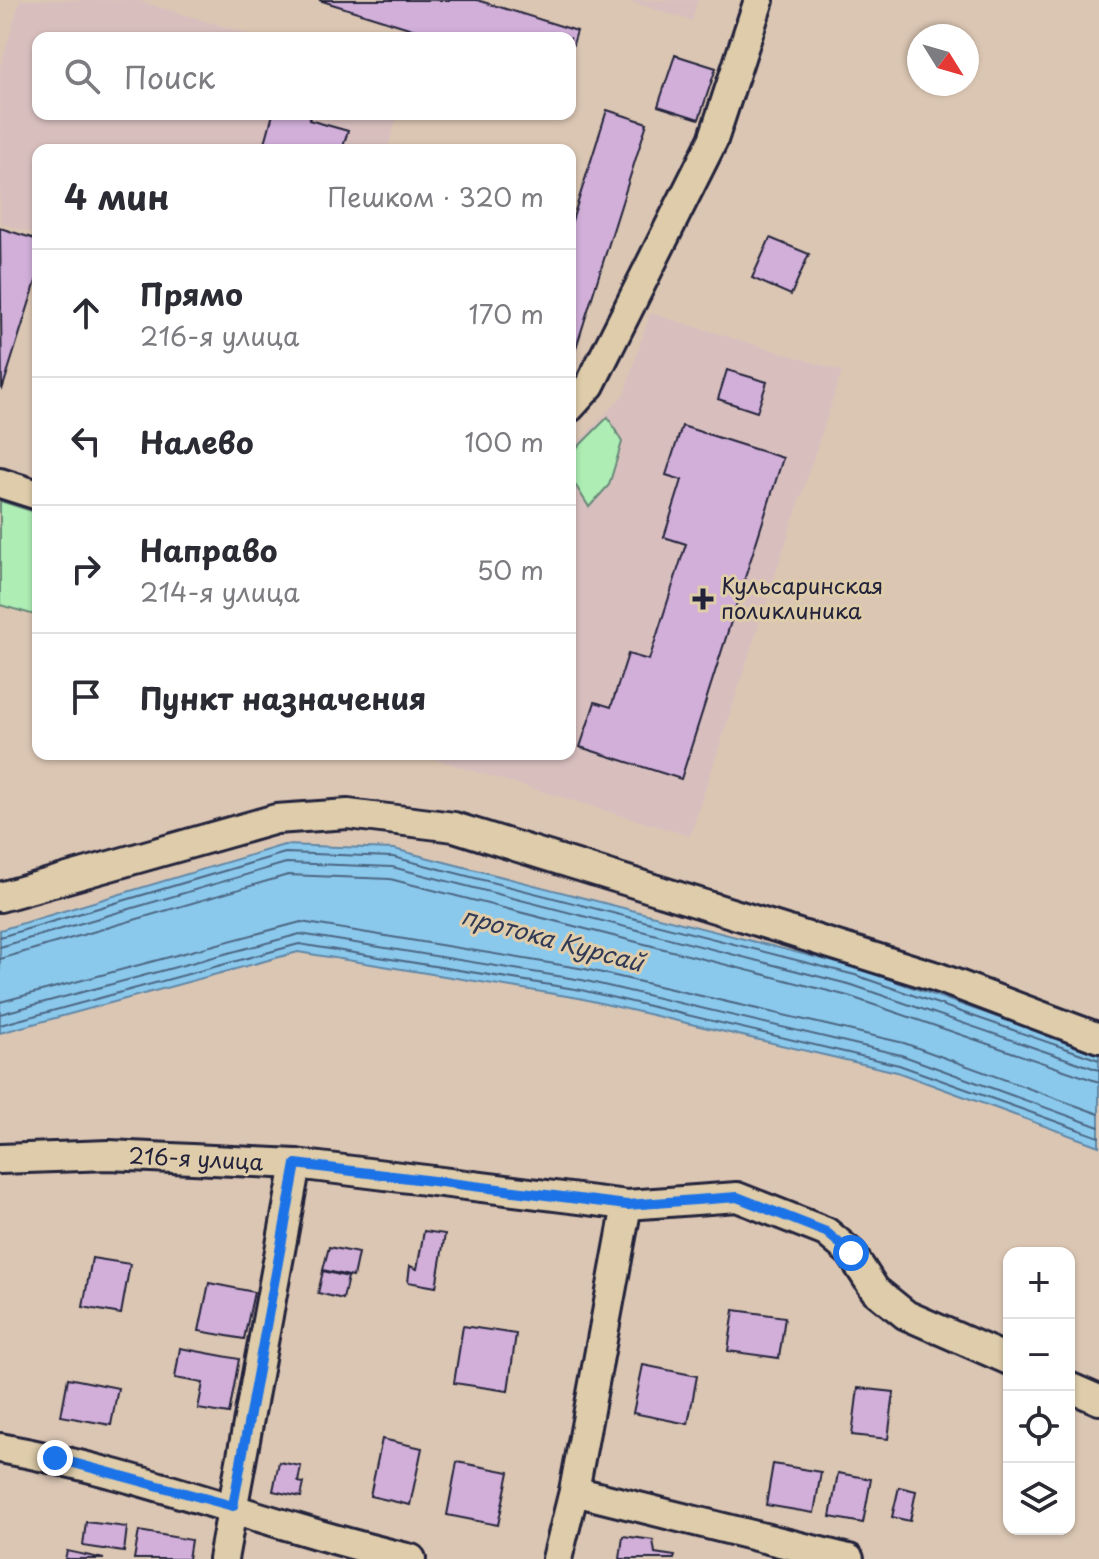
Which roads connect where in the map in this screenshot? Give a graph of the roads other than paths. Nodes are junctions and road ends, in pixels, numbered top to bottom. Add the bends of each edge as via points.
1 (759, 0) edge
2 (576, 400) edge
3 (0, 483) edge
4 (32, 493) edge
5 (0, 897) edge
6 (1099, 1038) edge
7 (0, 1159) edge
8 (296, 1164) junction
9 (627, 1205) junction
10 (1003, 1357) edge
11 (1075, 1390) edge
12 (1099, 1400) edge
13 (0, 1448) edge
14 (574, 1491) junction
15 (233, 1506) junction
16 (223, 1559) edge
17 (411, 1559) edge
18 (557, 1559) edge
19 (849, 1559) edge

1 - 2 street via 713,140 590,385
3 - 4 street
5 - 6 street via 276,819 348,814 454,827 937,977
7 - 8 street, 216-я улица via 109,1155
8 - 9 street, 216-я улица
8 - 15 street
9 - 10 street, 216-я улица via 737,1197 826,1232 851,1253 875,1290 906,1315
9 - 14 street
11 - 12 street
13 - 15 street
14 - 18 street
14 - 19 street
15 - 16 street
15 - 17 street via 343,1544

